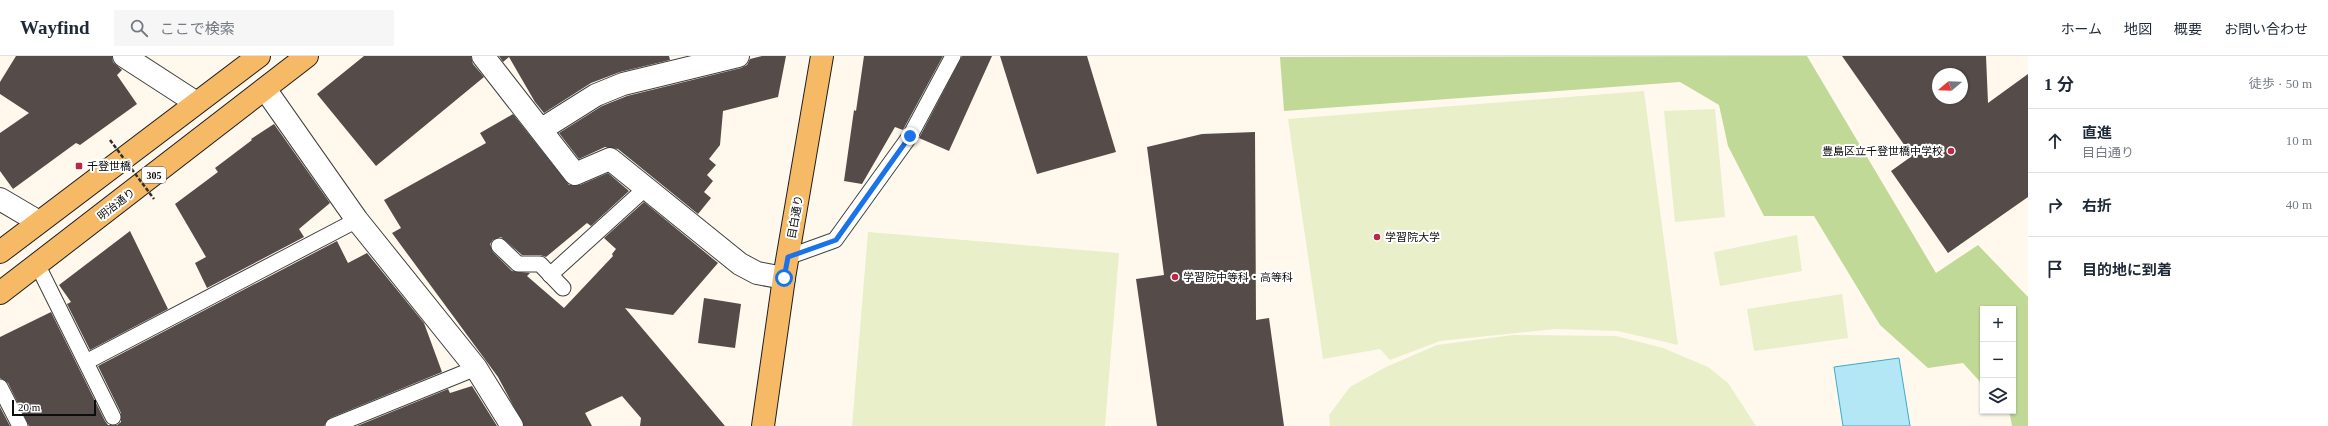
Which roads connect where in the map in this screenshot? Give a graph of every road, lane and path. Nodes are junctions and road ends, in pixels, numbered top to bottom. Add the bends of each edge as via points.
1 (124, 56) edge
2 (259, 56) edge
3 (307, 56) edge
4 (483, 56) edge
5 (738, 56) edge
6 (822, 56) edge
7 (953, 56) edge
8 (265, 88) junction
9 (195, 102) junction
10 (542, 129) junction
11 (110, 140) dead end
12 (647, 187) junction
13 (0, 199) edge
14 (154, 199) dead end
15 (356, 220) junction
16 (39, 222) junction
17 (499, 246) dead end
18 (0, 252) edge
19 (788, 257) junction
20 (37, 264) junction
21 (550, 275) junction
22 (784, 278) junction
23 (563, 288) dead end
24 (0, 293) edge
25 (86, 362) junction
26 (476, 368) junction
27 (0, 387) edge
28 (113, 417) dead end
29 (20, 426) edge
30 (333, 426) edge
31 (512, 426) edge
32 (763, 426) edge

1 - 9 street
2 - 9 main road
3 - 8 main road, 明治通り / 305
4 - 10 street
5 - 10 street via 623,84 596,95
6 - 19 main road, 目白通り
7 - 19 lane via 910,136 836,240
8 - 15 street
8 - 20 main road, 明治通り / 305
9 - 16 main road
10 - 12 street via 575,174 610,159
11 - 14 path, bridge
12 - 21 lane
12 - 22 street via 740,264 757,273
13 - 16 street
15 - 25 lane
15 - 26 street
16 - 18 main road
17 - 21 lane via 518,264 540,264
19 - 22 main road, 目白通り
20 - 24 main road, 明治通り / 305
20 - 25 lane
21 - 23 lane
22 - 32 main road, 目白通り
25 - 28 lane
26 - 30 lane
26 - 31 street
27 - 29 lane

